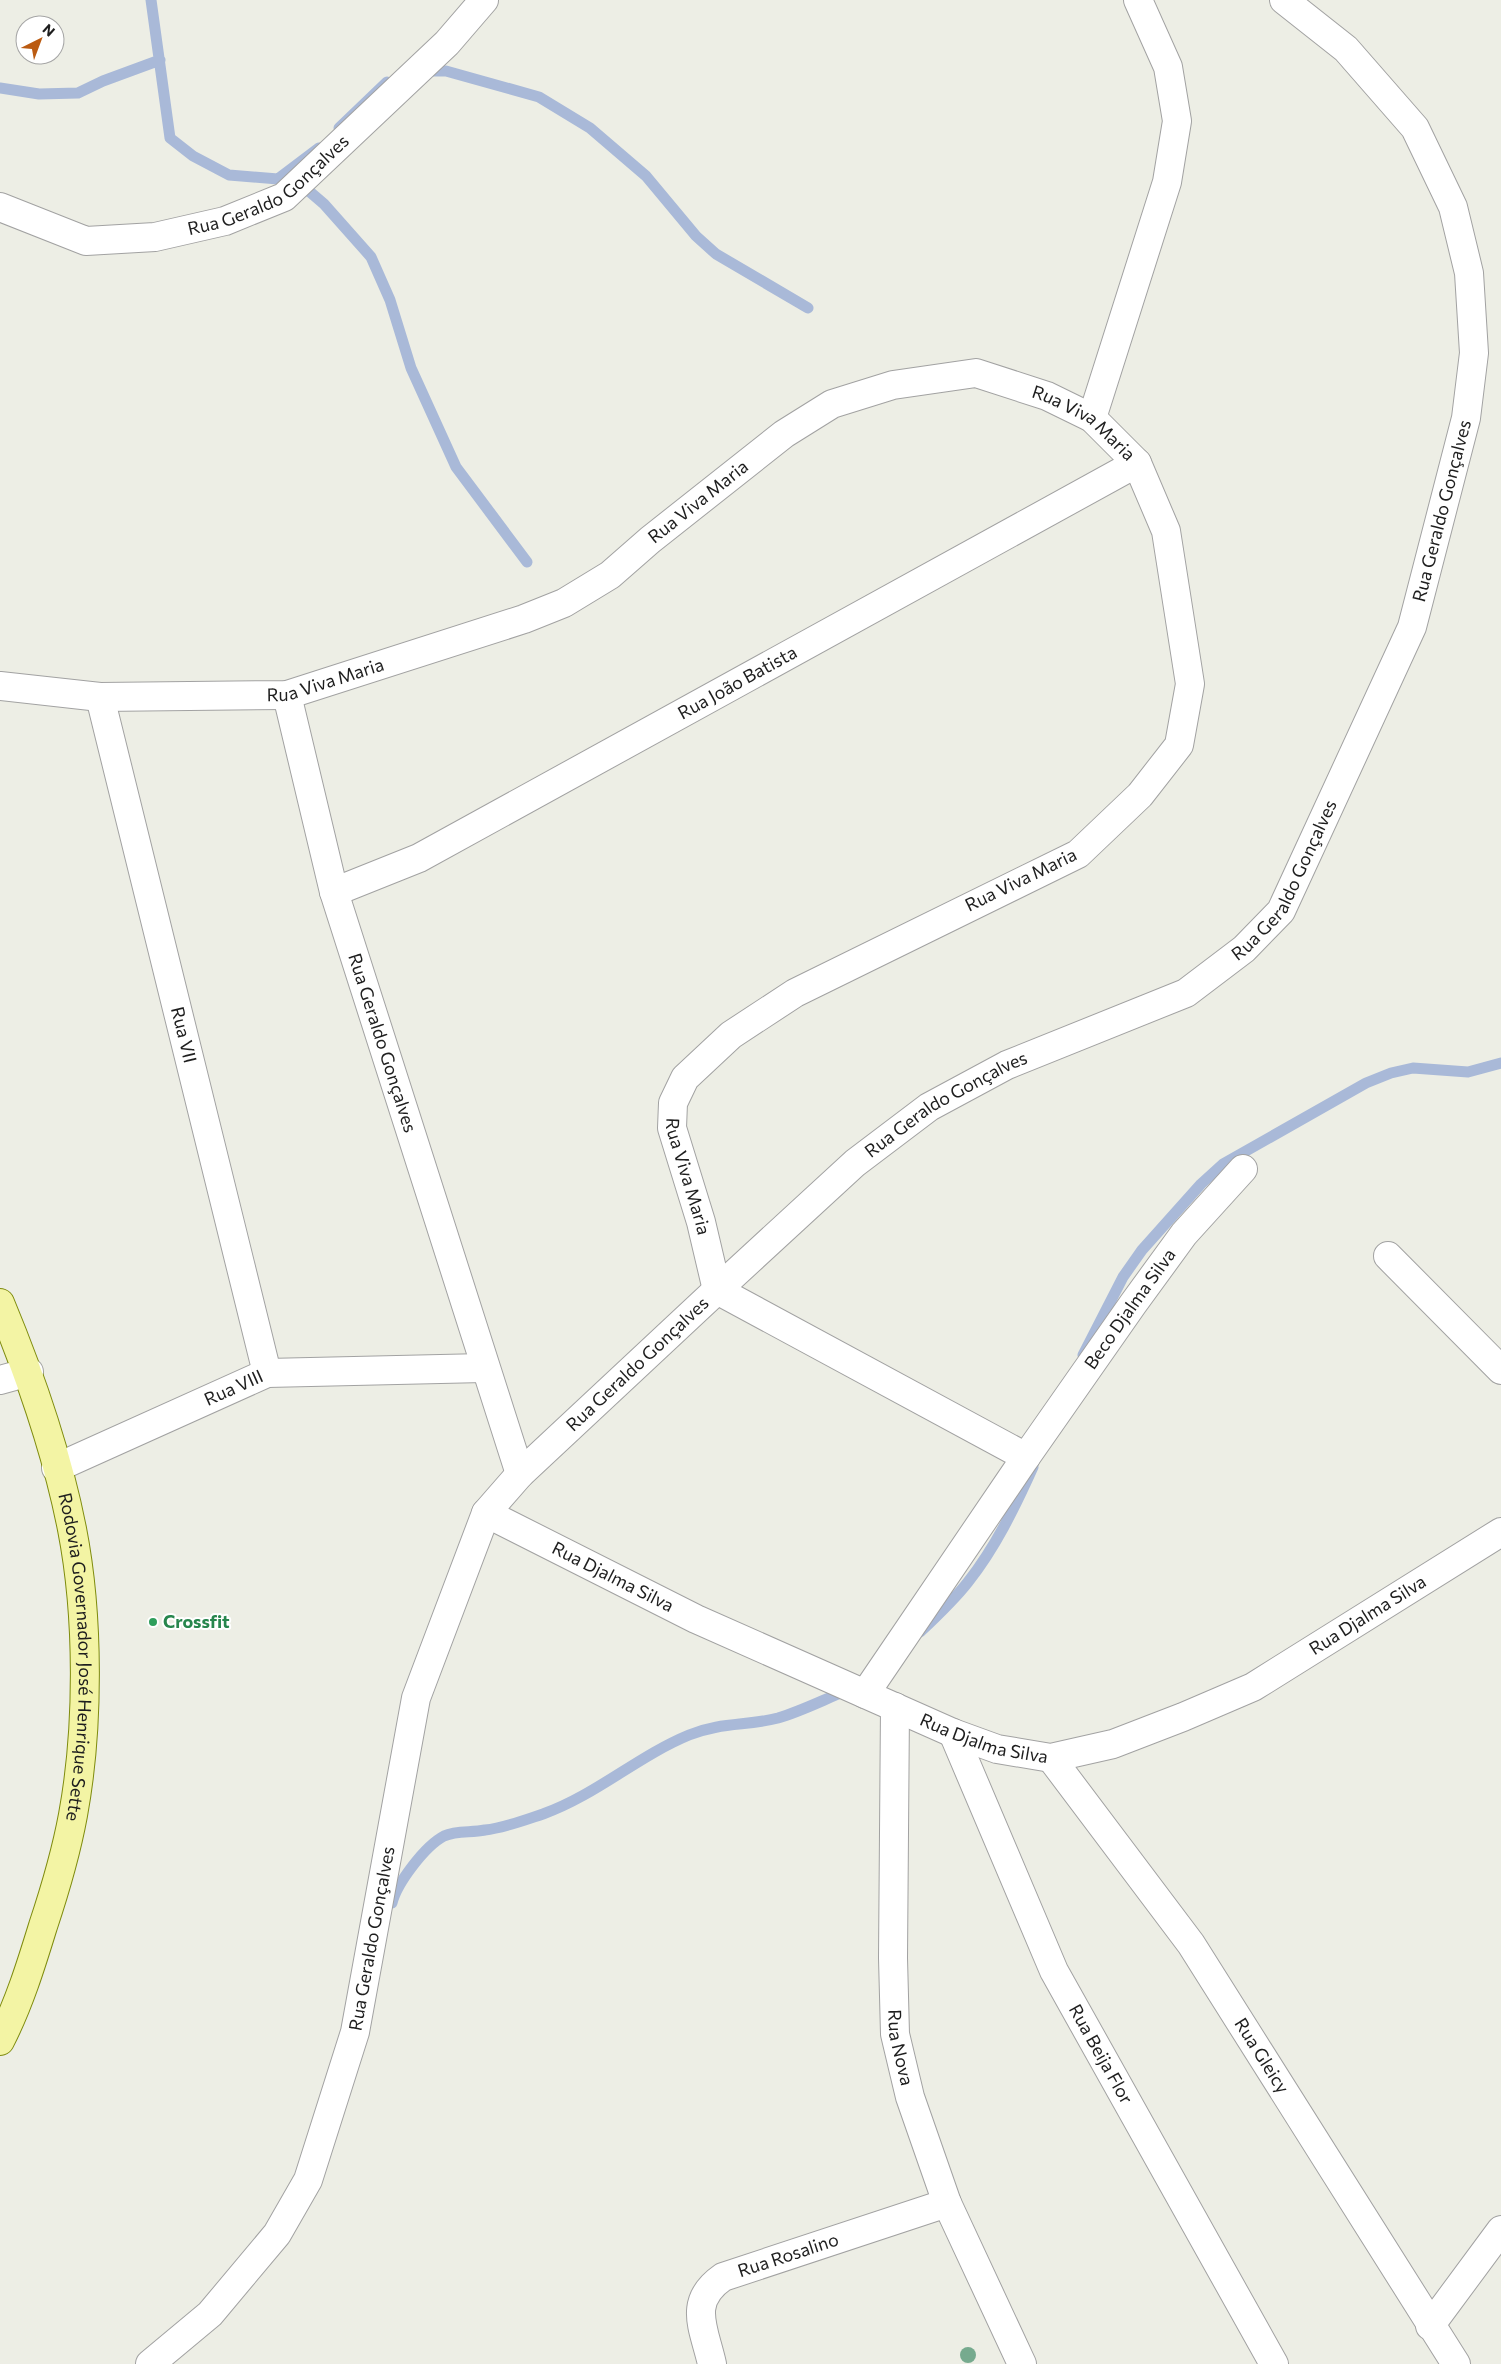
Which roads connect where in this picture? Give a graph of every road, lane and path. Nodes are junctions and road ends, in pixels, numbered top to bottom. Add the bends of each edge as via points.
1 (484, 0) edge
2 (1138, 0) edge
3 (1284, 0) edge
4 (0, 207) edge
5 (1092, 418) junction
6 (1137, 463) junction
7 (0, 686) edge
8 (286, 695) junction
9 (100, 697) junction
10 (334, 892) junction
11 (1243, 1169) dead end
12 (1388, 1256) dead end
13 (717, 1290) junction
14 (0, 1304) edge
15 (484, 1368) junction
16 (1501, 1370) edge
17 (29, 1372) junction
18 (267, 1373) junction
19 (0, 1380) edge
20 (1026, 1457) junction
21 (56, 1468) junction
22 (520, 1474) junction
23 (486, 1513) junction
24 (1501, 1532) edge
25 (865, 1694) junction
26 (896, 1707) junction
27 (952, 1733) junction
28 (1050, 1758) junction
29 (0, 2041) edge
30 (948, 2203) junction
31 (1501, 2230) edge
32 (1430, 2326) junction
33 (150, 2364) edge
34 (712, 2364) edge
35 (1022, 2364) edge
36 (1274, 2364) edge
37 (1456, 2364) edge

1 - 4 street, Rua Geraldo Gonçalves via 447,43 284,197 225,221 155,237 86,241
2 - 5 street via 1168,67 1177,121 1167,182
3 - 13 street, Rua Geraldo Gonçalves via 1346,49 1415,128 1453,207 1469,273 1474,353 1466,418 1412,627 1281,911 1244,949 1186,993 1007,1065 929,1107 855,1163
5 - 6 street, Rua Viva Maria
5 - 8 street, Rua Viva Maria via 1047,396 976,373 893,385 832,404 776,440 610,576 564,603 524,619
6 - 10 street, Rua João Batista via 419,858
6 - 13 street, Rua Viva Maria via 1166,531 1190,684 1179,746 1140,796 1078,854 795,993 731,1036 685,1078 673,1103 672,1128 701,1222
7 - 9 street, Rua Viva Maria
8 - 9 street, Rua Viva Maria
8 - 10 street, Rua Geraldo Gonçalves
9 - 18 street, Rua VII
10 - 15 street, Rua Geraldo Gonçalves
11 - 20 street, Beco Djalma Silva via 1184,1234
12 - 16 street
13 - 20 street
13 - 22 street, Rua Geraldo Gonçalves
14 - 17 main road, Rodovia Governador José Henrique Sette
15 - 18 street, Rua VIII
15 - 22 street, Rua Geraldo Gonçalves
17 - 19 street
17 - 21 main road, Rodovia Governador José Henrique Sette
18 - 21 street, Rua VIII
20 - 25 street, Beco Djalma Silva
21 - 29 main road, Rodovia Governador José Henrique Sette via 72,1530 80,1592 84,1645 83,1736 73,1815 58,1879 28,1975
22 - 23 street, Rua Geraldo Gonçalves
23 - 25 street, Rua Djalma Silva via 696,1619
23 - 33 street, Rua Geraldo Gonçalves via 416,1698 355,2032 308,2180 278,2234 210,2314
24 - 28 street, Rua Djalma Silva via 1253,1687 1113,1744
25 - 26 street, Rua Djalma Silva
26 - 27 street, Rua Djalma Silva
26 - 30 street, Rua Nova via 895,2034 910,2096
27 - 28 street, Rua Djalma Silva via 996,1749
27 - 36 street, Rua Beija Flor via 1054,1971
28 - 32 street, Rua Gleicy via 1191,1944
30 - 34 street, Rua Rosalino via 723,2277 711,2285 702,2298 700,2308
30 - 35 street, Rua Nova
31 - 32 street
32 - 37 street, Rua Gleicy

